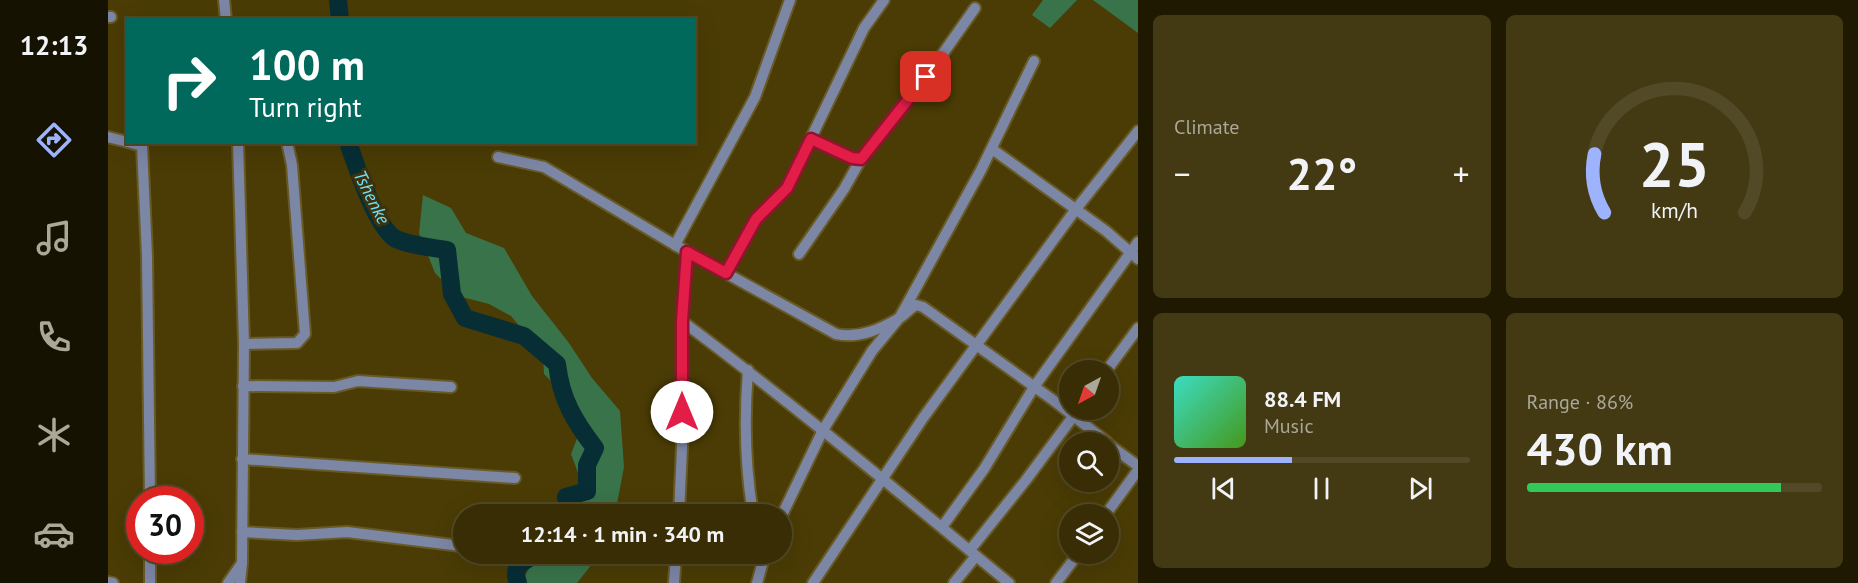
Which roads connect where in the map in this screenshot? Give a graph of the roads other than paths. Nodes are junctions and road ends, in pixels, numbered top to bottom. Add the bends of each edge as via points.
1 (224, 0) edge
2 (790, 0) edge
3 (884, 0) edge
4 (975, 8) dead end
5 (226, 18) edge
6 (1034, 61) dead end
7 (1138, 131) edge
8 (108, 138) edge
9 (811, 139) junction
10 (126, 142) edge
11 (135, 144) edge
12 (238, 144) edge
13 (287, 144) edge
14 (992, 149) junction
15 (498, 157) dead end
16 (861, 159) junction
17 (1076, 209) junction
18 (1138, 242) edge
19 (675, 245) junction
20 (687, 252) junction
21 (799, 254) dead end
22 (1135, 256) edge
23 (726, 273) junction
24 (900, 317) junction
25 (682, 321) junction
26 (1138, 328) edge
27 (244, 344) junction
28 (977, 345) junction
29 (1114, 360) edge
30 (748, 370) junction
31 (243, 386) junction
32 (451, 387) dead end
33 (1034, 387) junction
34 (1059, 403) edge
35 (1070, 420) edge
36 (1083, 420) edge
37 (824, 430) junction
38 (1096, 432) edge
39 (1119, 452) edge
40 (242, 459) junction
41 (1138, 468) edge
42 (515, 478) dead end
43 (883, 478) junction
44 (150, 486) edge
45 (679, 504) edge
46 (751, 504) edge
47 (787, 504) edge
48 (1113, 504) edge
49 (942, 527) junction
50 (242, 532) junction
51 (453, 545) edge
52 (973, 553) junction
53 (242, 563) junction
54 (150, 564) edge
55 (675, 564) edge
56 (761, 564) edge
57 (1070, 564) edge
58 (108, 582) edge
59 (113, 583) edge
60 (150, 583) edge
61 (228, 583) edge
62 (240, 583) edge
63 (674, 583) edge
64 (757, 583) edge
65 (813, 583) edge
66 (954, 583) edge
67 (1009, 583) edge
68 (1056, 583) edge

1 - 5 street
2 - 19 street via 755,97
3 - 9 street via 864,28
4 - 16 street
6 - 14 street
7 - 17 street
8 - 10 street
9 - 16 street
9 - 23 street via 787,188 756,219
11 - 44 street via 142,146
12 - 27 street
13 - 27 street via 292,165 305,334 297,343
14 - 17 street
14 - 24 street
15 - 19 street via 544,167
16 - 21 street
17 - 22 street
17 - 28 street
18 - 22 street
19 - 20 street
20 - 23 street
20 - 25 street
22 - 33 street
23 - 24 street via 836,334 867,334
24 - 28 street via 916,305 923,307
24 - 37 street via 872,351
25 - 30 street
25 - 45 street
26 - 29 street
27 - 31 street
28 - 33 street
28 - 43 street
30 - 37 street
30 - 46 street via 745,437
31 - 32 street via 334,387 358,381
31 - 40 street
33 - 34 street
33 - 49 street via 984,469
35 - 52 street
36 - 38 street
37 - 43 street
37 - 47 street
39 - 41 street
40 - 42 street
40 - 50 street
41 - 48 street
43 - 49 street
43 - 65 street
49 - 52 street
50 - 51 street via 347,532
50 - 53 street
52 - 66 street
52 - 67 street
53 - 61 street
53 - 62 street
54 - 60 street
55 - 63 street
56 - 64 street
57 - 68 street
58 - 59 street

